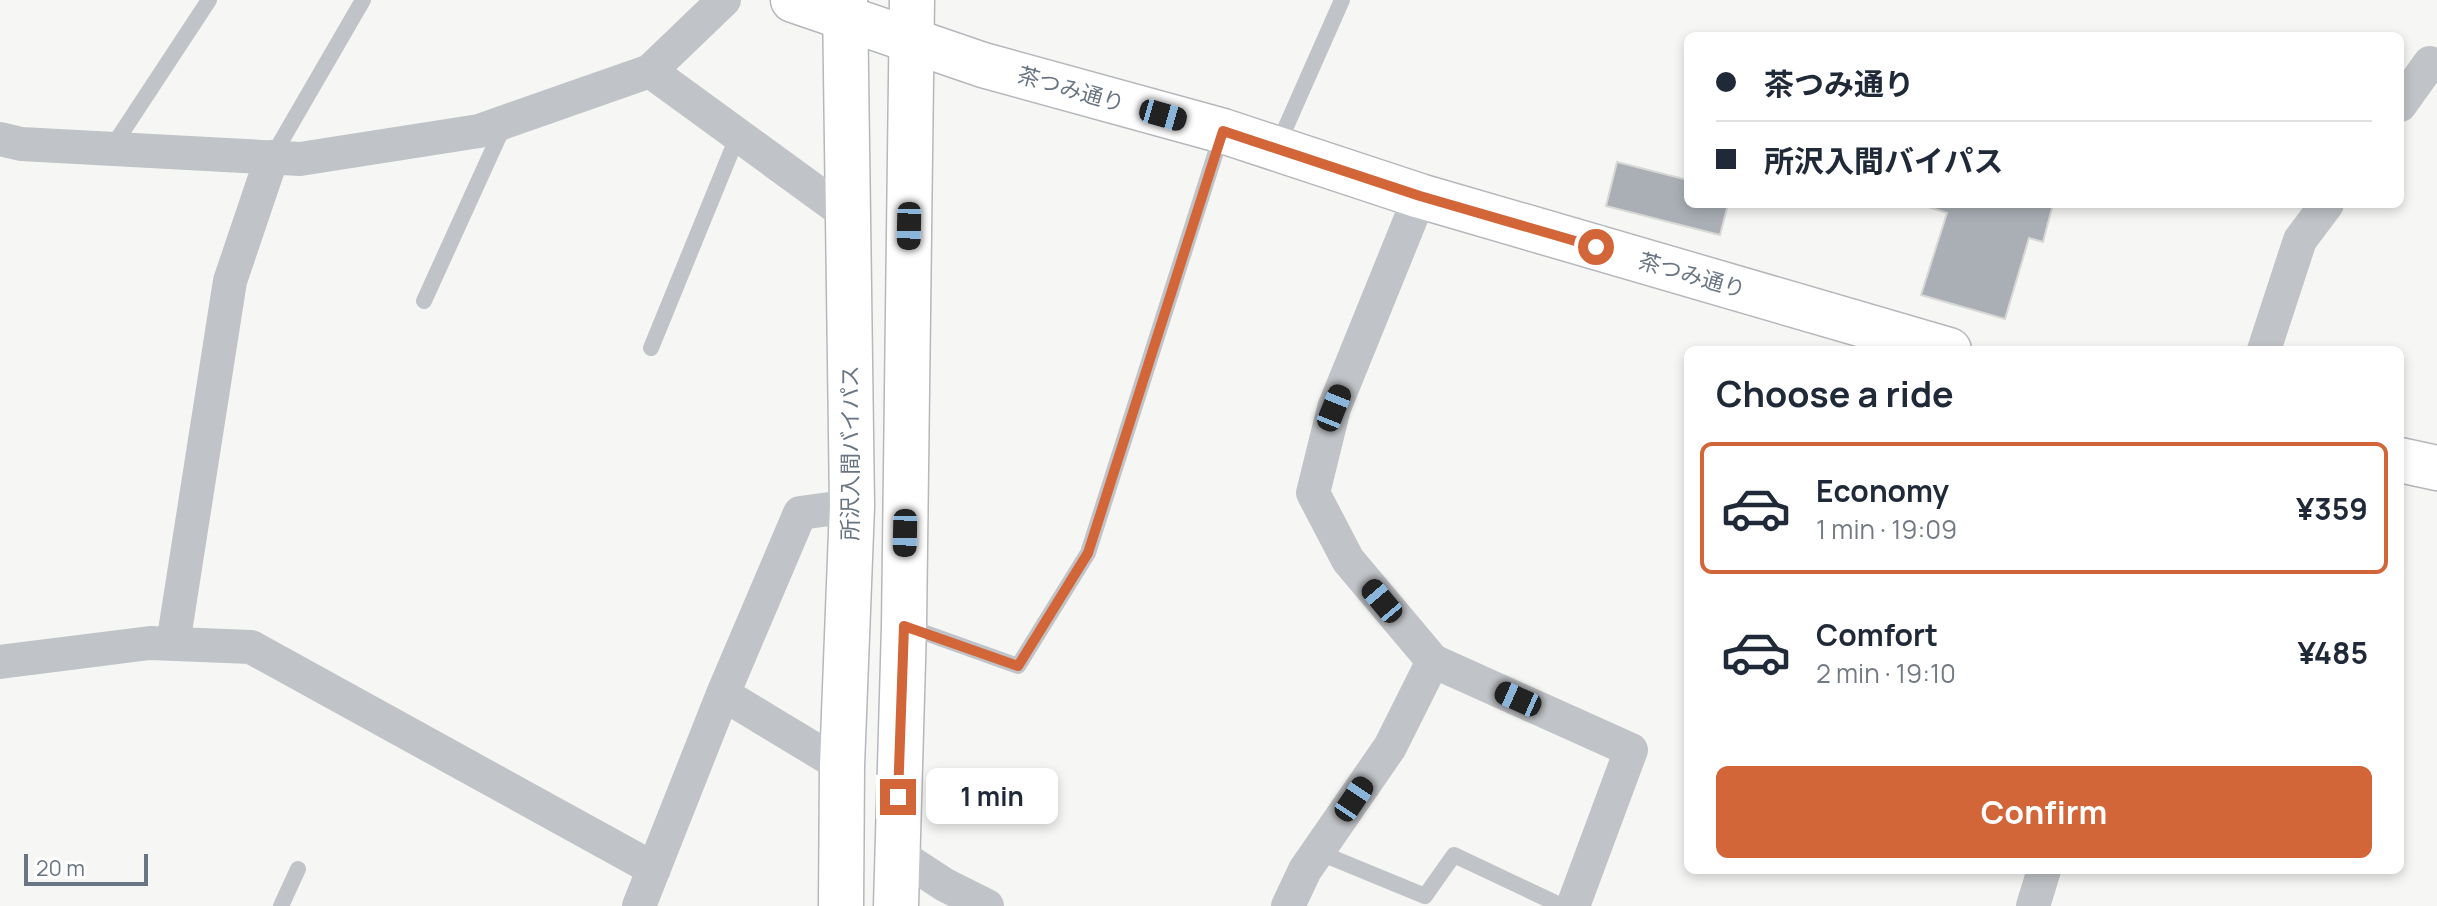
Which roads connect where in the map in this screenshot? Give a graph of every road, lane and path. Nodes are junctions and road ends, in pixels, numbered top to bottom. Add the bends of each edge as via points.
1 (209, 0) edge
2 (363, 0) edge
3 (724, 0) edge
4 (793, 0) edge
5 (1342, 0) edge
6 (845, 10) edge
7 (912, 21) edge
8 (2430, 63) dead end
9 (650, 71) junction
10 (2404, 99) edge
11 (505, 124) junction
12 (1223, 131) junction
13 (738, 135) junction
14 (0, 139) edge
15 (1276, 148) junction
16 (111, 149) junction
17 (272, 157) junction
18 (1420, 196) junction
19 (2324, 208) edge
20 (849, 216) junction
21 (424, 301) dead end
22 (1935, 346) edge
23 (2265, 346) edge
24 (651, 348) dead end
25 (2404, 461) edge
26 (2437, 468) edge
27 (852, 506) junction
28 (904, 626) junction
29 (173, 644) junction
30 (1433, 661) junction
31 (0, 662) edge
32 (723, 694) junction
33 (842, 766) junction
34 (1318, 852) junction
35 (896, 853) junction
36 (298, 869) dead end
37 (654, 869) junction
38 (2043, 874) edge
39 (281, 906) edge
40 (639, 906) edge
41 (841, 906) edge
42 (896, 906) edge
43 (987, 906) edge
44 (1288, 906) edge
45 (1562, 906) edge
46 (1573, 906) edge
47 (2033, 906) edge

1 - 16 lane
2 - 17 lane
3 - 9 street
4 - 6 main road, 茶つみ通り
5 - 15 lane
6 - 7 main road, 茶つみ通り
6 - 20 main road, 所沢入間バイパス
7 - 12 main road, 茶つみ通り
7 - 28 main road
8 - 10 street
9 - 11 street
9 - 13 street
11 - 17 street via 300,159
11 - 21 lane
12 - 15 main road, 茶つみ通り
12 - 28 lane via 1088,553 1018,666
13 - 20 street
13 - 24 lane
14 - 16 street
15 - 18 main road, 茶つみ通り
16 - 17 street
17 - 29 street via 230,281
18 - 22 main road, 茶つみ通り
18 - 30 street via 1334,408 1313,493 1348,560
19 - 23 street via 2300,240
20 - 27 main road, 所沢入間バイパス
25 - 26 main road
27 - 32 street via 800,513
27 - 33 main road, 所沢入間バイパス
28 - 35 main road
29 - 31 street
29 - 37 street via 251,647
30 - 34 street via 1390,747
30 - 46 street via 1631,750
32 - 33 street
32 - 37 street
33 - 41 main road, 所沢入間バイパス
34 - 44 street
34 - 45 lane via 1425,896 1454,855
35 - 42 main road
35 - 43 street
36 - 39 lane
37 - 40 street
38 - 47 street

